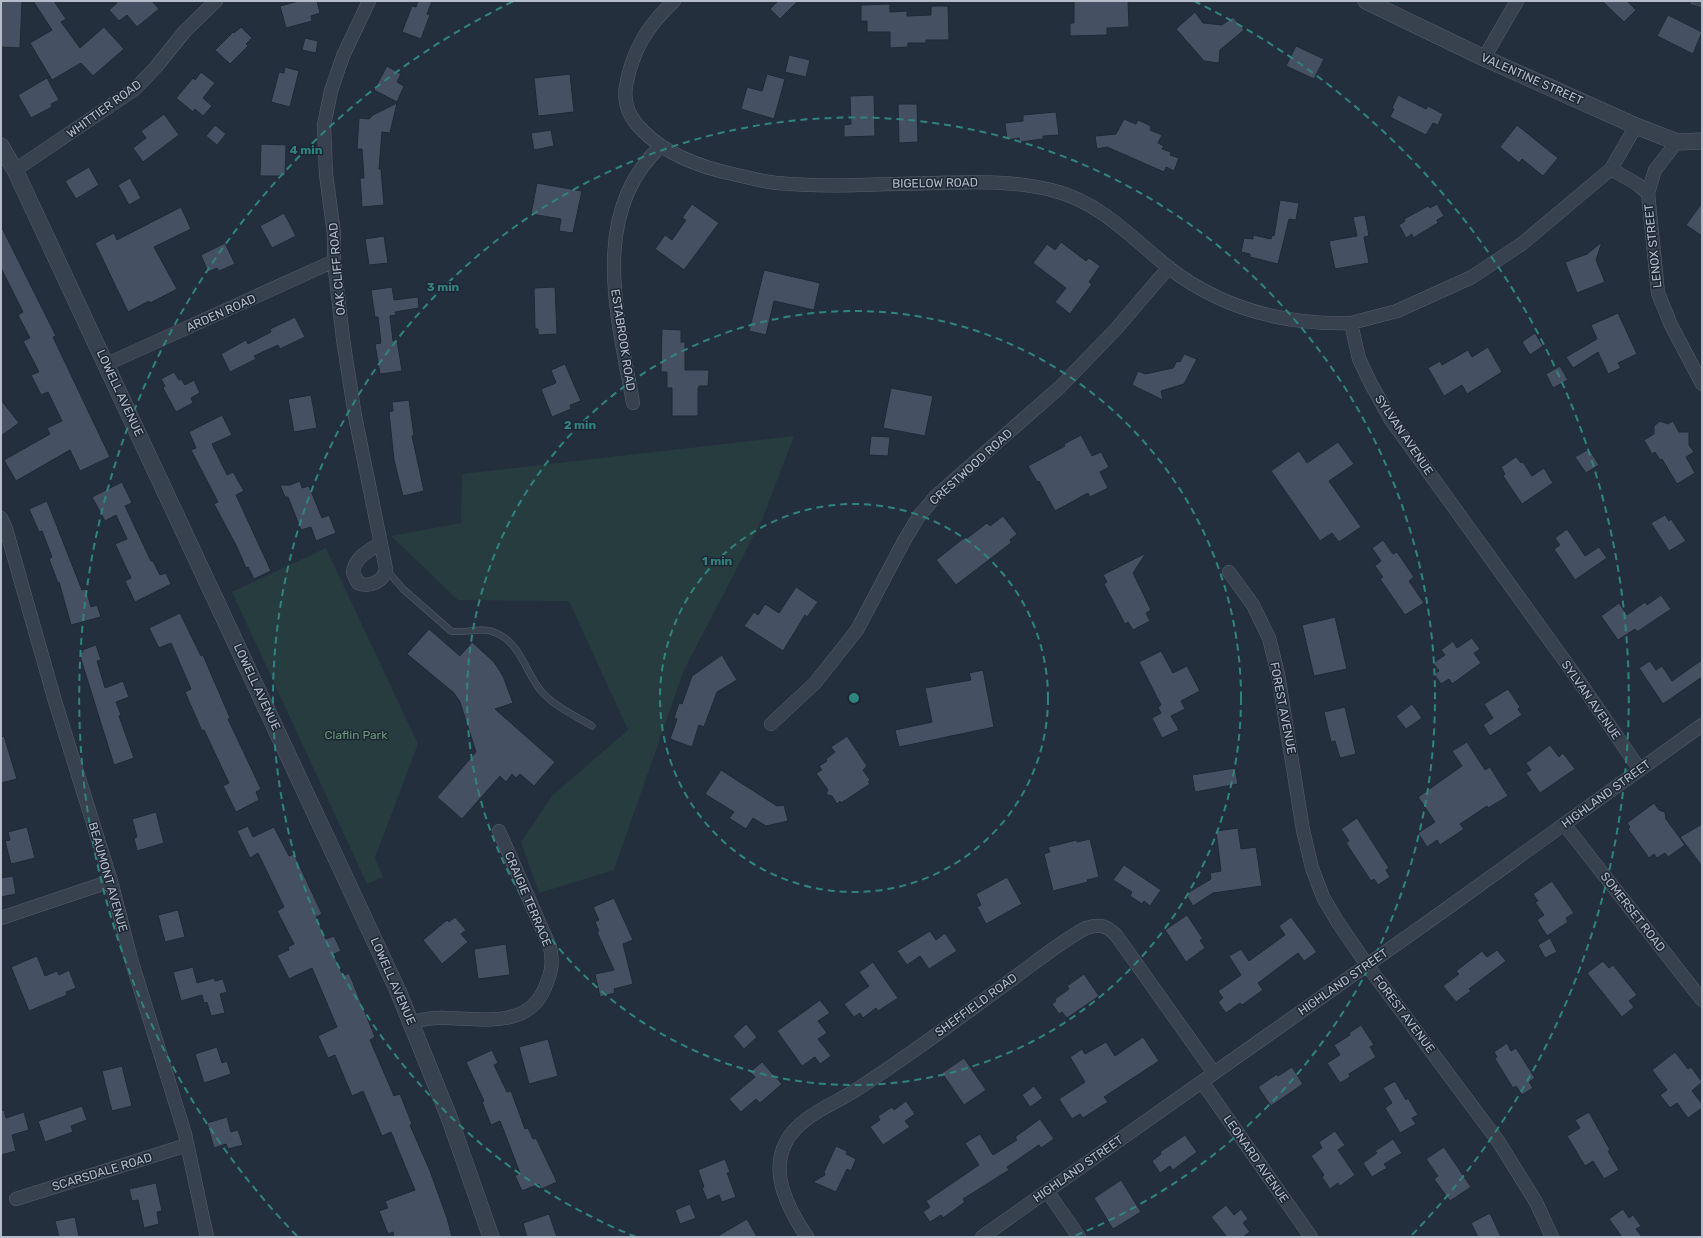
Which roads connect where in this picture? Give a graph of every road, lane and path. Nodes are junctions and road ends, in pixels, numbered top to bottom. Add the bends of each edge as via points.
1 (216, 1) edge
2 (369, 1) edge
3 (674, 1) edge
4 (1366, 1) edge
5 (1517, 1) edge
6 (1694, 1) edge
7 (1702, 3) edge
8 (1484, 58) junction
9 (1636, 126) junction
10 (1702, 141) edge
11 (1677, 142) junction
12 (1, 146) edge
13 (661, 146) junction
14 (1611, 169) junction
15 (15, 170) junction
16 (1648, 193) junction
17 (334, 261) junction
18 (1169, 267) junction
19 (1352, 323) junction
20 (107, 364) junction
21 (1702, 384) edge
22 (633, 403) dead end
23 (1, 518) edge
24 (380, 543) junction
25 (386, 569) junction
26 (1229, 572) dead end
27 (771, 724) dead end
28 (1702, 725) edge
29 (592, 726) dead end
30 (1640, 770) junction
31 (1564, 824) junction
32 (499, 831) dead end
33 (111, 881) junction
34 (1, 918) edge
35 (1367, 965) junction
36 (1702, 1000) edge
37 (412, 1022) junction
38 (1214, 1073) junction
39 (1202, 1082) junction
40 (188, 1145) junction
41 (1047, 1191) junction
42 (16, 1199) dead end
43 (207, 1237) edge
44 (491, 1237) edge
45 (807, 1237) edge
46 (982, 1237) edge
47 (1079, 1237) edge
48 (1311, 1237) edge
49 (1552, 1237) edge

1 - 15 street, WHITTIER ROAD via 185,31 134,89
2 - 17 street, OAK CLIFF ROAD via 343,56 331,91 324,125
3 - 13 street, BIGELOW ROAD via 654,20 639,45 628,71 625,93 627,109 636,124
4 - 8 street, VALENTINE STREET
5 - 8 street
6 - 7 lane
8 - 9 street, VALENTINE STREET
9 - 11 street, VALENTINE STREET
9 - 14 street
10 - 11 street, VALENTINE STREET
11 - 16 street, LENOX STREET via 1655,170
12 - 15 street, LOWELL AVENUE
13 - 18 street, BIGELOW ROAD via 709,170 775,183 836,185 980,182 1021,184 1056,191 1098,210 1113,220
13 - 22 street, ESTABROOK ROAD via 638,172 626,193 618,220 614,288
14 - 16 street, LENOX STREET
14 - 19 street via 1523,243 1472,277 1397,311
15 - 20 street, LOWELL AVENUE
16 - 21 street, LENOX STREET via 1658,293 1671,325
17 - 20 street, ARDEN ROAD
17 - 24 street, OAK CLIFF ROAD via 343,339
18 - 19 street, BIGELOW ROAD via 1214,297 1264,315 1319,324
18 - 27 street, CRESTWOOD ROAD via 1116,329 1065,382 936,496 919,516 904,541 857,630 815,683
19 - 30 street, SYLVAN AVENUE via 1359,359 1391,420
20 - 37 street, LOWELL AVENUE
23 - 33 street, BEAUMONT AVENUE
24 - 25 street, OAK CLIFF ROAD
24 - 25 street via 360,557 354,566 354,577 362,585 373,583 384,576
25 - 29 lane via 404,589 451,630 489,630 499,634 518,650 537,685 548,698
26 - 35 street, FOREST AVENUE via 1253,605 1269,638 1278,674 1303,830 1312,868 1336,921
28 - 30 street, HIGHLAND STREET
30 - 31 street, HIGHLAND STREET
31 - 35 street, HIGHLAND STREET
31 - 36 street, SOMERSET ROAD
32 - 37 street, CRAIGIE TERRACE via 550,947 552,969 544,991 530,1008 512,1017 499,1020 443,1018
33 - 34 street
33 - 40 street, BEAUMONT AVENUE via 130,959 158,1041
35 - 38 street, HIGHLAND STREET
35 - 49 street, FOREST AVENUE via 1498,1141 1536,1202
37 - 44 street, LOWELL AVENUE
38 - 39 street, HIGHLAND STREET
38 - 45 street, SHEFFIELD ROAD via 1116,935 1107,926 1096,925 1086,928 893,1065 795,1129 786,1142 780,1158 780,1177 793,1217
39 - 41 street, HIGHLAND STREET
39 - 48 street, LEONARD AVENUE
40 - 42 street, SCARSDALE ROAD
40 - 43 street, BEAUMONT AVENUE
41 - 46 street, HIGHLAND STREET
41 - 47 street

